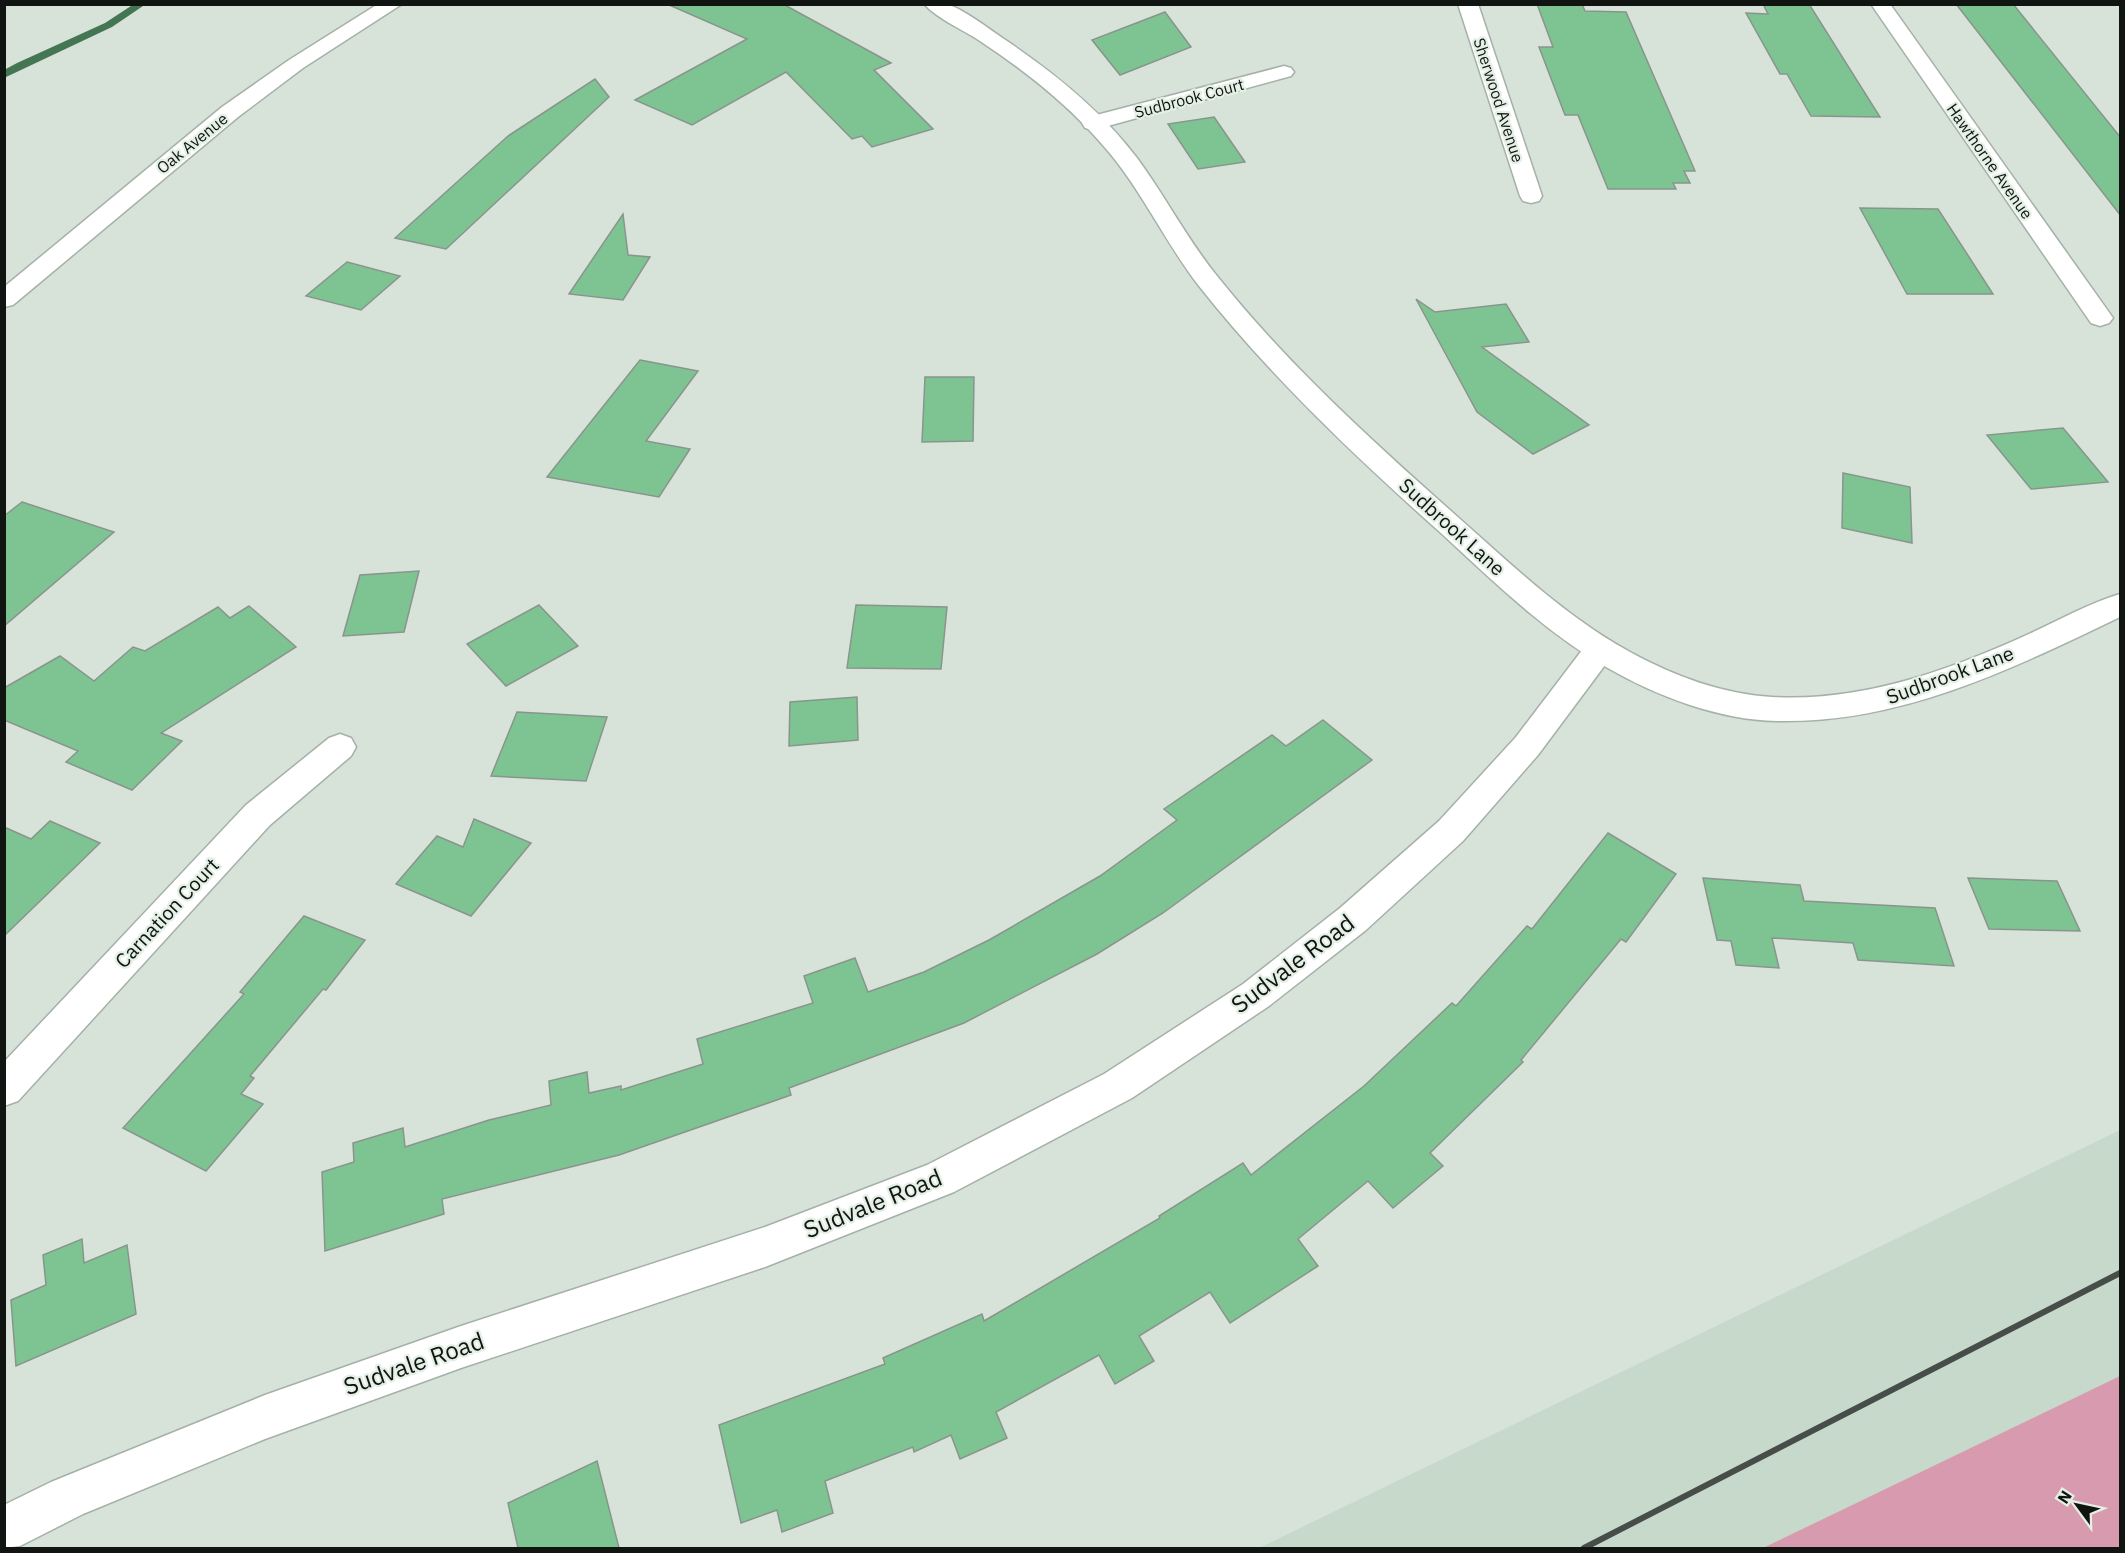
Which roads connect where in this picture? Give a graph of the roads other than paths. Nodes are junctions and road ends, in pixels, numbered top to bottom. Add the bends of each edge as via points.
1 (393, 4) edge
2 (933, 4) edge
3 (1468, 4) edge
4 (1880, 4) edge
5 (1284, 72) dead end
6 (1094, 123) junction
7 (1531, 196) dead end
8 (4, 300) edge
9 (2100, 318) dead end
10 (2121, 605) edge
11 (1600, 648) junction
12 (339, 747) dead end
13 (4, 1089) edge
14 (4, 1530) edge

1 - 8 street, Oak Avenue via 296,64 230,112
2 - 6 street, Sudbrook Lane via 1023,62
3 - 7 street, Sherwood Avenue
4 - 9 street, Hawthorne Avenue
5 - 6 street, Sudbrook Court
6 - 11 street, Sudbrook Lane via 1128,161 1207,279 1315,399 1493,564
10 - 11 street, Sudbrook Lane via 1963,675 1890,698 1834,707 1772,709 1715,699 1656,678
11 - 14 street, Sudvale Road via 1527,746 1452,831 1353,919 1256,995 1118,1086 940,1179 765,1247 461,1347 265,1417 67,1498
12 - 13 street, Carnation Court via 258,815

